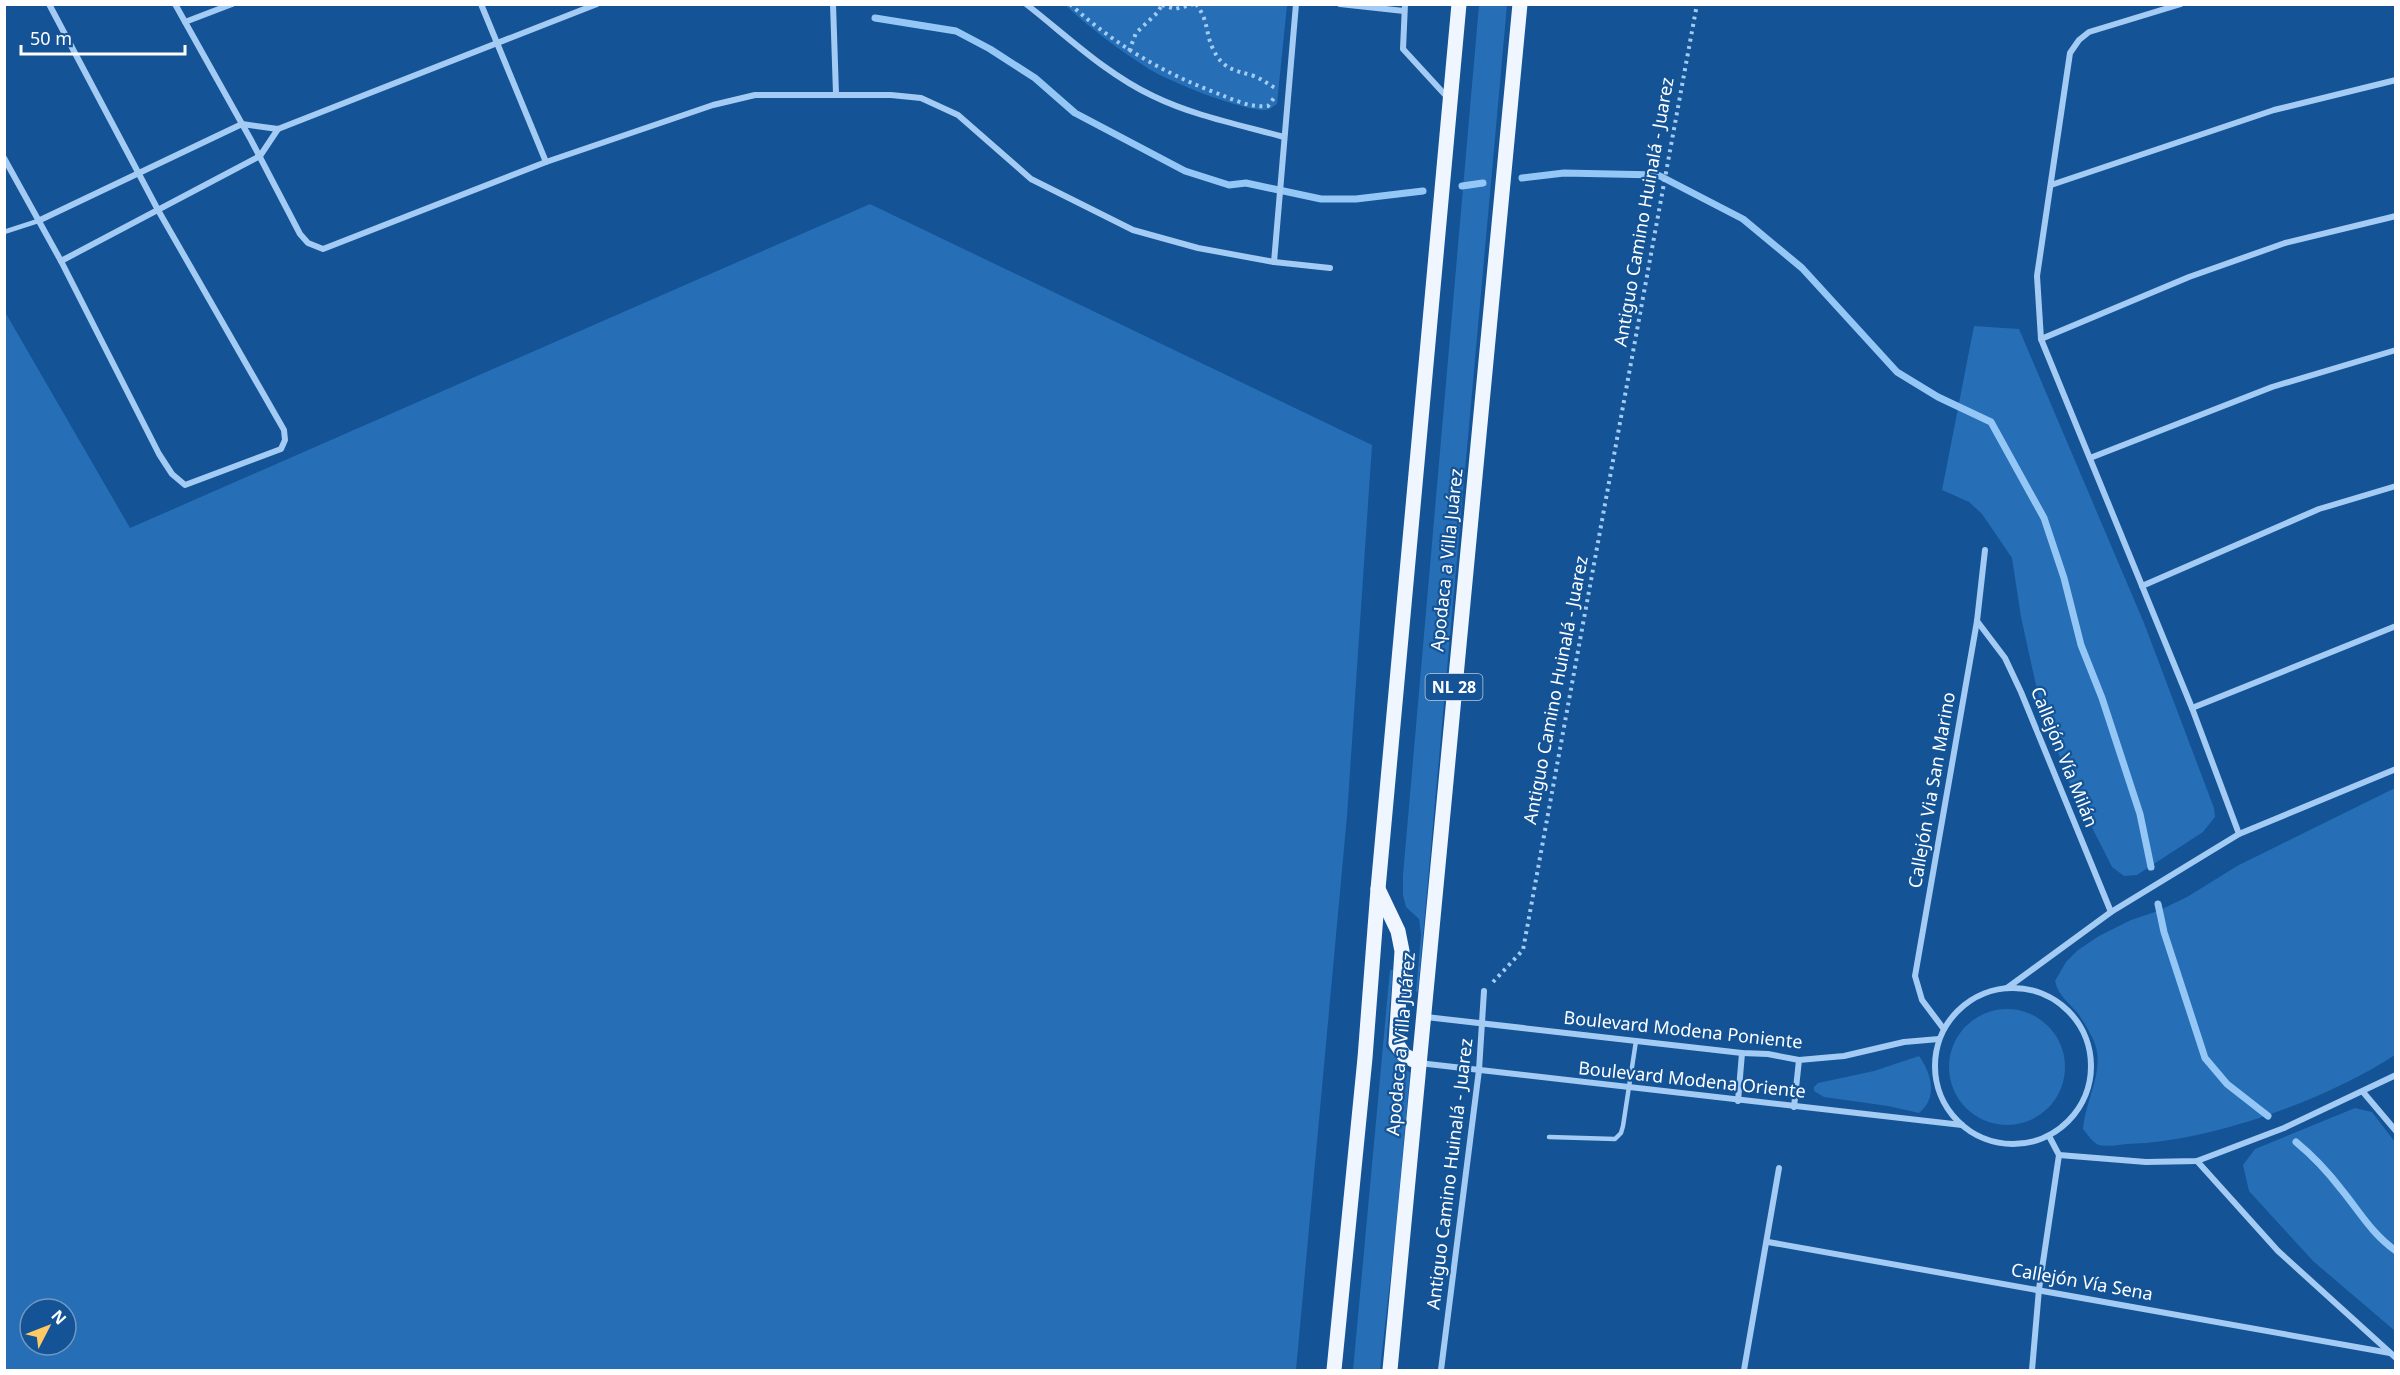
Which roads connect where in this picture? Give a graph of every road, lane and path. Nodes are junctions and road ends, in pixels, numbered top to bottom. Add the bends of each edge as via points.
1 (49, 4) edge
2 (175, 4) edge
3 (232, 4) edge
4 (481, 4) edge
5 (597, 4) edge
6 (832, 4) edge
7 (1026, 4) edge
8 (1070, 4) edge
9 (1195, 4) edge
10 (1296, 4) edge
11 (1340, 4) edge
12 (1459, 4) edge
13 (1520, 4) edge
14 (1697, 4) edge
15 (2181, 4) edge
16 (1162, 5) edge
17 (1404, 8) edge
18 (185, 22) junction
19 (497, 43) junction
20 (1129, 51) junction
21 (1276, 77) dead end
22 (2396, 80) edge
23 (1275, 88) junction
24 (836, 94) junction
25 (1450, 101) junction
26 (242, 124) junction
27 (278, 129) junction
28 (1284, 137) junction
29 (260, 156) junction
30 (4, 158) edge
31 (546, 162) junction
32 (140, 171) junction
33 (2051, 185) junction
34 (159, 210) junction
35 (2396, 216) edge
36 (38, 221) junction
37 (4, 232) edge
38 (61, 261) junction
39 (1274, 262) junction
40 (1330, 268) dead end
41 (2041, 339) junction
42 (2396, 350) edge
43 (2090, 458) junction
44 (2396, 486) edge
45 (1985, 550) dead end
46 (2142, 586) junction
47 (1977, 621) junction
48 (2396, 626) edge
49 (2192, 708) junction
50 (2396, 769) edge
51 (2239, 834) junction
52 (1378, 889) junction
53 (2111, 912) junction
54 (2007, 988) junction
55 (1484, 992) joint
56 (1422, 1017) junction
57 (1482, 1022) junction
58 (1943, 1028) junction
59 (1939, 1039) junction
60 (1636, 1041) junction
61 (1742, 1053) junction
62 (1799, 1060) junction
63 (1419, 1063) junction
64 (1479, 1070) junction
65 (2396, 1075) edge
66 (1629, 1088) junction
67 (2363, 1092) junction
68 (1738, 1101) junction
69 (1794, 1107) junction
70 (1962, 1125) junction
71 (2396, 1131) edge
72 (2049, 1136) junction
73 (1549, 1137) dead end
74 (2059, 1155) junction
75 (2197, 1161) junction
76 (1779, 1168) dead end
77 (1768, 1242) junction
78 (2039, 1289) junction
79 (2390, 1353) junction
80 (2396, 1358) edge
81 (1334, 1371) edge
82 (1390, 1371) edge
83 (1441, 1371) edge
84 (1744, 1371) edge
85 (2032, 1371) edge

1 - 32 street
2 - 18 street
3 - 18 street
4 - 19 street
5 - 19 street
6 - 24 street
7 - 28 street via 1125,81 1152,96
8 - 20 path
9 - 16 path via 1175,9
9 - 23 path via 1206,20 1212,48 1221,62
10 - 28 street
11 - 17 street
12 - 25 main road, Apodaca a Villa Juárez
13 - 56 main road, Apodaca a Villa Juárez / NL 28
14 - 55 path, Antiguo Camino Huinalá - Juarez via 1523,950
15 - 33 street via 2095,30 2074,46
16 - 20 path via 1136,33
17 - 25 street via 1403,49
18 - 26 street
19 - 27 street
19 - 31 street
20 - 23 path via 1157,68 1253,106 1271,104
21 - 23 path
22 - 33 street via 2274,110
24 - 31 street via 754,95
24 - 39 street via 921,98 958,115 1031,179 1133,230 1198,248
25 - 52 main road, Apodaca a Villa Juárez
26 - 27 street
26 - 29 street
26 - 32 street
27 - 29 street
28 - 39 street
29 - 31 street via 300,234 308,243 323,249
29 - 34 street
30 - 36 street
32 - 34 street
32 - 36 street
33 - 41 street via 2037,276
34 - 38 street
34 - 38 street via 284,430 281,449 185,484 172,474
35 - 41 street via 2285,243 2189,277
36 - 37 lane
36 - 38 street
39 - 40 street
41 - 43 street
42 - 43 street via 2272,387
43 - 46 street
44 - 46 street via 2319,509
45 - 47 street, Callejón Via San Marino
46 - 49 street
47 - 53 street, Callejón Vía Milán via 2005,658 2021,692
47 - 58 street, Callejón Via San Marino via 1916,976 1922,1000
48 - 49 street
49 - 51 street
50 - 51 street
51 - 53 street
52 - 63 main road via 1398,931 1402,951 1396,1043 1404,1055
52 - 81 main road, Apodaca a Villa Juárez
53 - 54 street
54 - 58 street via 1975,997
54 - 72 street via 2034,991 2059,1003 2078,1022 2088,1047 2091,1075 2083,1101 2067,1123
55 - 57 street, Antiguo Camino Huinalá - Juarez
56 - 57 street, Boulevard Modena Poniente
56 - 63 main road, Apodaca a Villa Juárez / NL 28
57 - 60 street, Boulevard Modena Poniente
57 - 64 street, Antiguo Camino Huinalá - Juarez
58 - 59 street
59 - 62 street, Boulevard Modena Poniente
59 - 70 street via 1936,1080 1945,1105
60 - 61 street, Boulevard Modena Poniente
60 - 66 lane
61 - 62 street, Boulevard Modena Poniente
61 - 68 street
62 - 69 street
63 - 64 street, Boulevard Modena Oriente
63 - 82 main road, Apodaca a Villa Juárez / NL 28
64 - 66 street, Boulevard Modena Oriente
64 - 83 street, Antiguo Camino Huinalá - Juarez
65 - 67 street
66 - 68 street, Boulevard Modena Oriente
66 - 73 lane via 1623,1125 1615,1139
67 - 71 street
67 - 75 street
68 - 69 street, Boulevard Modena Oriente
69 - 70 street, Boulevard Modena Oriente
70 - 72 street via 1983,1138 2008,1144
72 - 74 street
74 - 75 street via 2146,1162
74 - 78 street
75 - 79 street via 2278,1251
76 - 77 street
77 - 78 street, Callejón Vía Sena
77 - 84 street
78 - 79 street, Callejón Vía Sena
78 - 85 street
79 - 80 street

